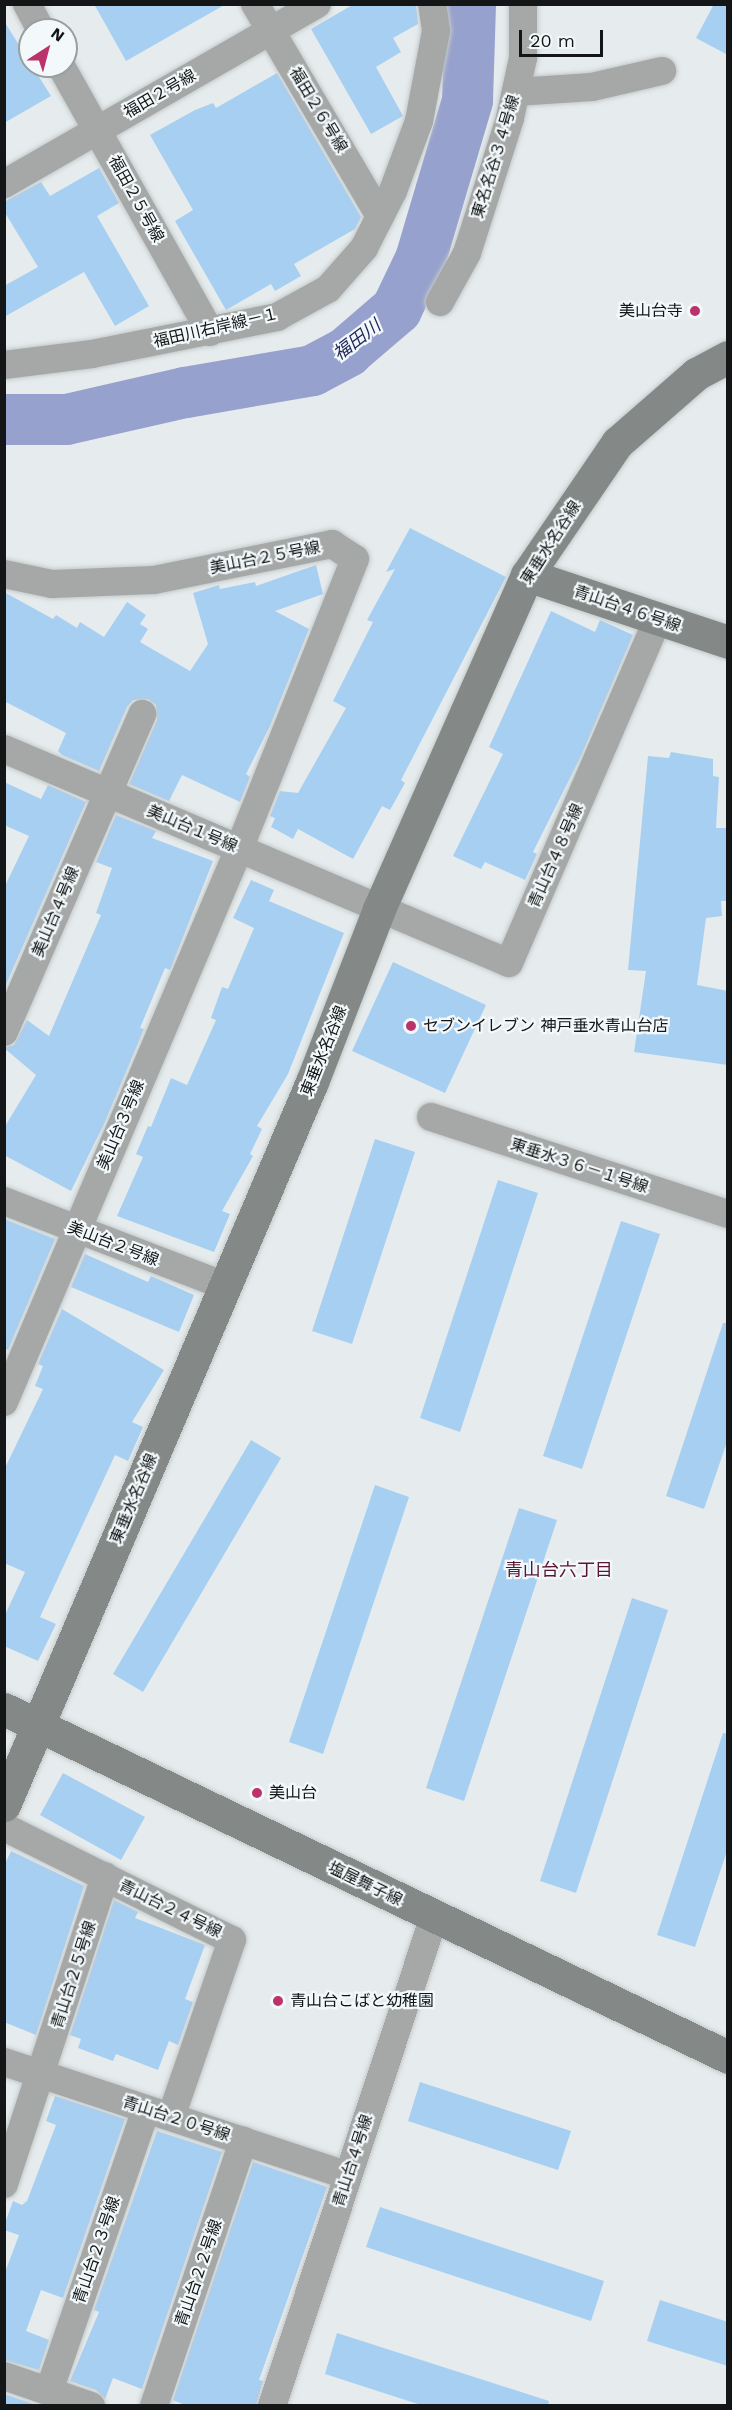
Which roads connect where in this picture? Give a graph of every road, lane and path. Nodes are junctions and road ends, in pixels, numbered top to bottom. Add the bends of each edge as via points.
1 (27, 4) edge
2 (255, 4) edge
3 (317, 4) edge
4 (432, 4) edge
5 (523, 4) edge
6 (35, 18) edge
7 (270, 30) junction
8 (662, 71) dead end
9 (69, 78) edge
10 (516, 92) junction
11 (97, 130) junction
12 (4, 184) edge
13 (380, 216) junction
14 (440, 302) dead end
15 (210, 332) junction
16 (728, 357) edge
17 (4, 365) edge
18 (4, 574) edge
19 (527, 575) junction
20 (658, 619) junction
21 (728, 642) edge
22 (142, 714) dead end
23 (4, 749) edge
24 (107, 793) junction
25 (239, 849) junction
26 (379, 909) junction
27 (4, 1032) edge
28 (431, 1117) dead end
29 (4, 1201) edge
30 (728, 1214) edge
31 (76, 1231) junction
32 (223, 1285) junction
33 (4, 1402) edge
34 (4, 1709) edge
35 (39, 1726) junction
36 (4, 1805) edge
37 (4, 1827) edge
38 (105, 1876) junction
39 (434, 1917) junction
40 (728, 2057) edge
41 (4, 2062) edge
42 (42, 2074) junction
43 (159, 2113) junction
44 (243, 2141) junction
45 (348, 2176) junction
46 (4, 2184) edge
47 (4, 2376) edge
48 (49, 2391) junction
49 (91, 2406) edge
50 (154, 2406) edge
51 (272, 2406) edge

1 - 6 street
2 - 7 street, 福田２６号線
3 - 7 street, 福田２号線
4 - 13 street, 福田川右岸線－１ via 436,31 419,121
5 - 10 street, 東名名谷３４号線 via 523,58
7 - 11 street, 福田２号線
7 - 13 street, 福田２６号線
8 - 10 street via 592,87
9 - 11 street, 福田２５号線
10 - 14 street, 東名名谷３４号線 via 467,252
11 - 12 street, 福田２号線
11 - 15 street, 福田２５号線
13 - 15 street, 福田川右岸線－１ via 364,248 328,289 277,317
15 - 17 street, 福田川右岸線－１
16 - 19 street, 東垂水名谷線 via 696,374 616,443
18 - 25 street, 美山台２５号線 via 52,584 154,580 332,544 355,559
19 - 20 street, 青山台４６号線
19 - 26 street, 東垂水名谷線
20 - 21 street, 青山台４６号線
20 - 26 street, 青山台４８号線 via 509,963
22 - 24 street, 美山台４号線
23 - 24 street, 美山台１号線
24 - 25 street, 美山台１号線
24 - 27 street, 美山台４号線
25 - 26 street, 美山台１号線
25 - 31 street, 美山台３号線
26 - 32 street, 東垂水名谷線 via 312,1082
28 - 30 street, 東垂水３６－１号線
29 - 31 street, 美山台２号線
31 - 32 street, 美山台２号線
31 - 33 street, 美山台３号線
32 - 35 street, 東垂水名谷線
34 - 35 street, 塩屋舞子線
35 - 36 street, 東垂水名谷線
35 - 39 street, 塩屋舞子線
37 - 38 street, 青山台２４号線
38 - 42 street, 青山台２５号線
38 - 43 street, 青山台２４号線 via 232,1940
39 - 40 street, 塩屋舞子線
39 - 45 street, 青山台４号線
41 - 42 street, 青山台２０号線
42 - 43 street, 青山台２０号線
42 - 46 street, 青山台２５号線
43 - 44 street, 青山台２０号線
43 - 48 street, 青山台２３号線
44 - 45 street, 青山台２０号線
44 - 50 street, 青山台２２号線
45 - 51 street, 青山台４号線
47 - 48 street
48 - 49 street

